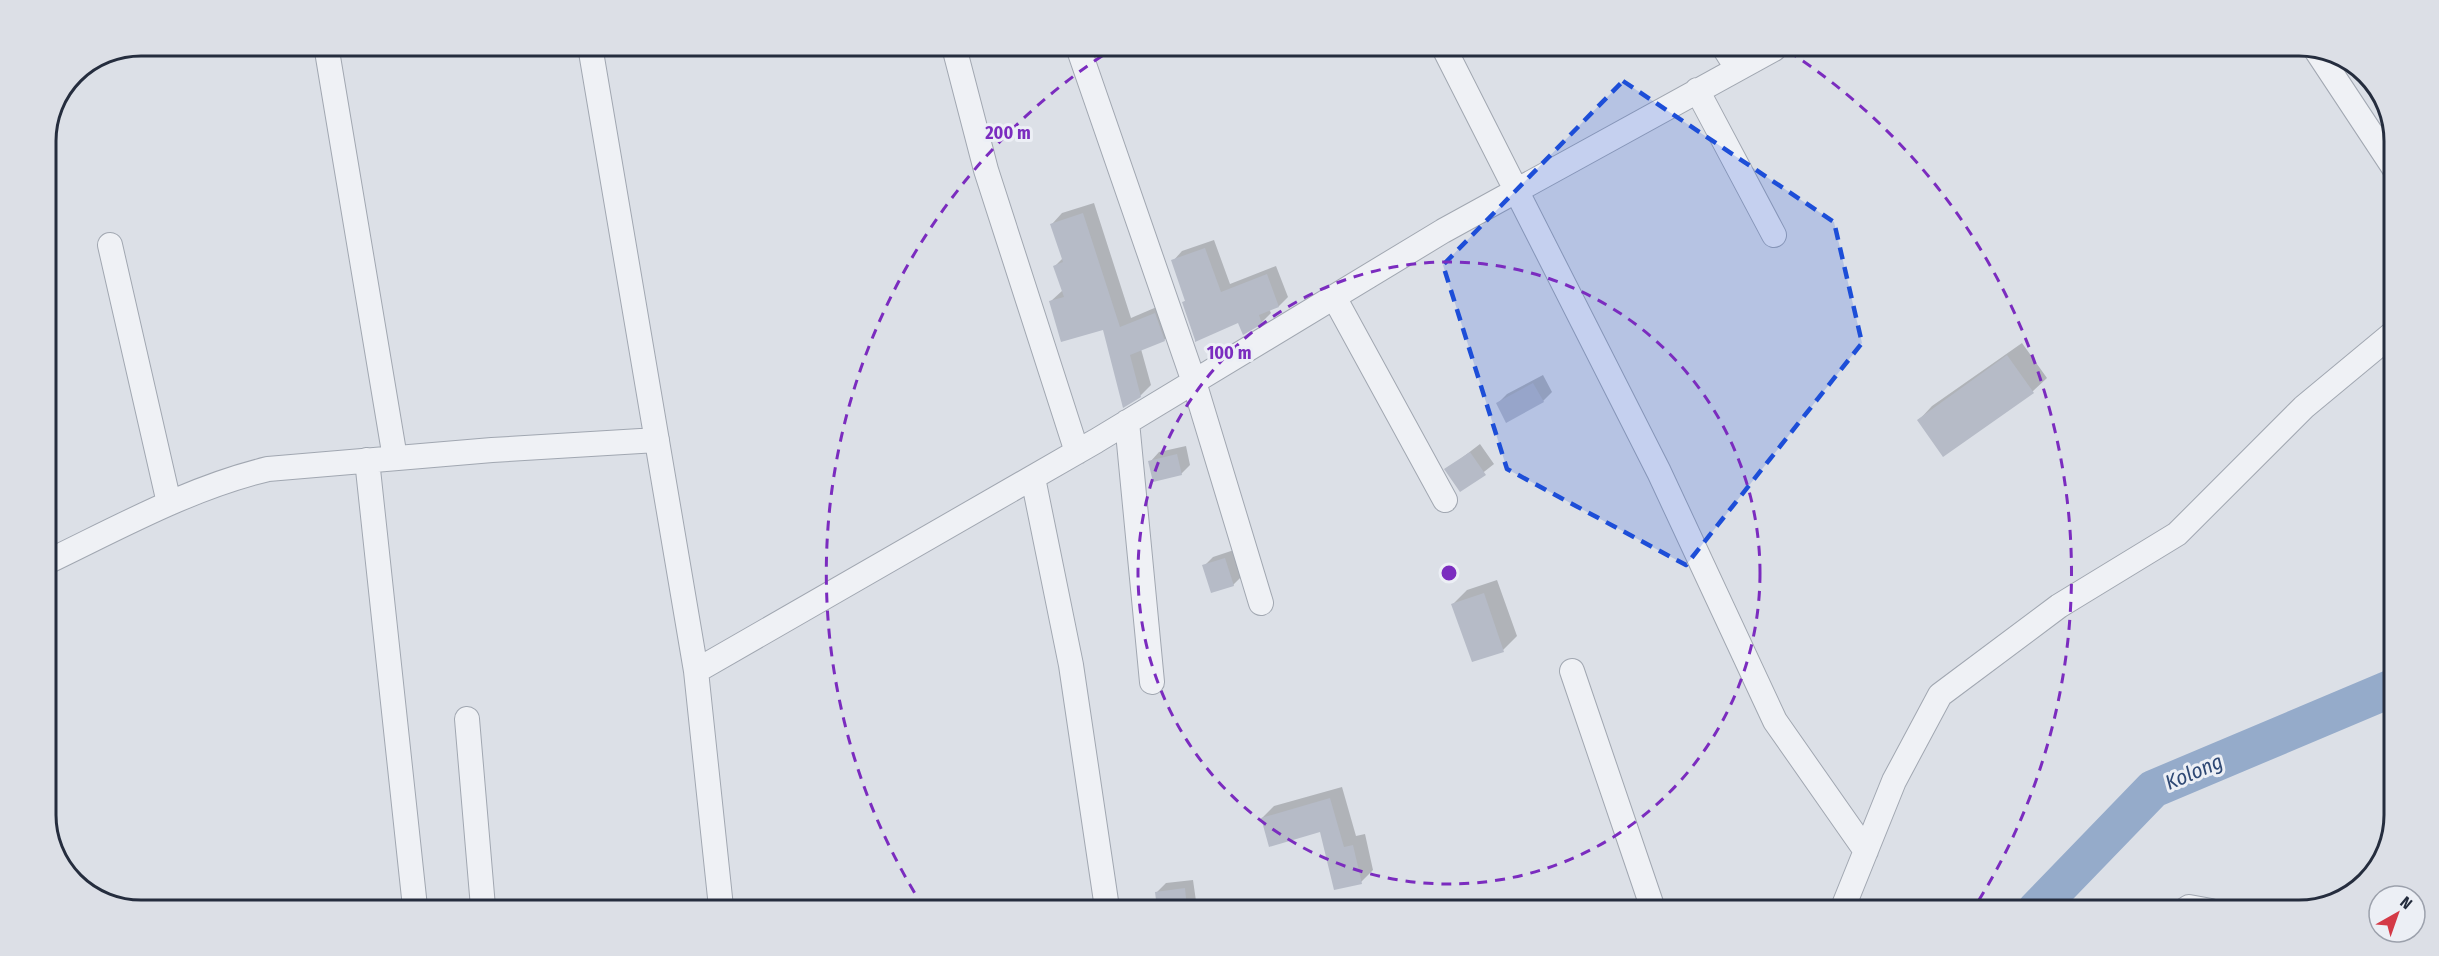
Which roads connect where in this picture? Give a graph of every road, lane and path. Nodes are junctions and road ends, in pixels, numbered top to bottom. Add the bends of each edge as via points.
1 (328, 56) edge
2 (592, 56) edge
3 (956, 56) edge
4 (1081, 56) edge
5 (1448, 56) edge
6 (1731, 59) edge
7 (2322, 59) edge
8 (1697, 90) junction
9 (2383, 151) edge
10 (1518, 190) junction
11 (1774, 235) dead end
12 (110, 244) dead end
13 (1334, 297) junction
14 (2383, 341) edge
15 (1194, 382) junction
16 (1127, 422) junction
17 (657, 440) junction
18 (1077, 452) junction
19 (395, 458) junction
20 (367, 460) junction
21 (1033, 478) junction
22 (1445, 500) dead end
23 (169, 503) junction
24 (56, 558) edge
25 (1261, 603) dead end
26 (1572, 671) dead end
27 (696, 672) junction
28 (1152, 682) dead end
29 (467, 719) dead end
30 (1866, 851) junction
31 (414, 900) edge
32 (482, 900) edge
33 (720, 900) edge
34 (1106, 900) edge
35 (1650, 900) edge
36 (1846, 900) edge

1 - 19 street
2 - 17 street
3 - 18 street via 986,170
4 - 15 street
5 - 10 street
6 - 8 street
7 - 9 street
8 - 10 street
8 - 11 street
10 - 13 street
10 - 30 street via 1659,472 1775,721
12 - 23 street
13 - 15 street
13 - 22 street
14 - 30 street via 2304,407 2177,534 2059,606 1940,694 1894,781
15 - 16 street
15 - 25 street
16 - 18 street
16 - 28 street
17 - 19 street
17 - 27 street
18 - 21 street
19 - 20 street
20 - 23 street via 268,469 237,476
20 - 31 street
21 - 27 street
21 - 34 street via 1071,665
23 - 24 street
26 - 35 street
27 - 33 street
29 - 32 street
30 - 36 street

